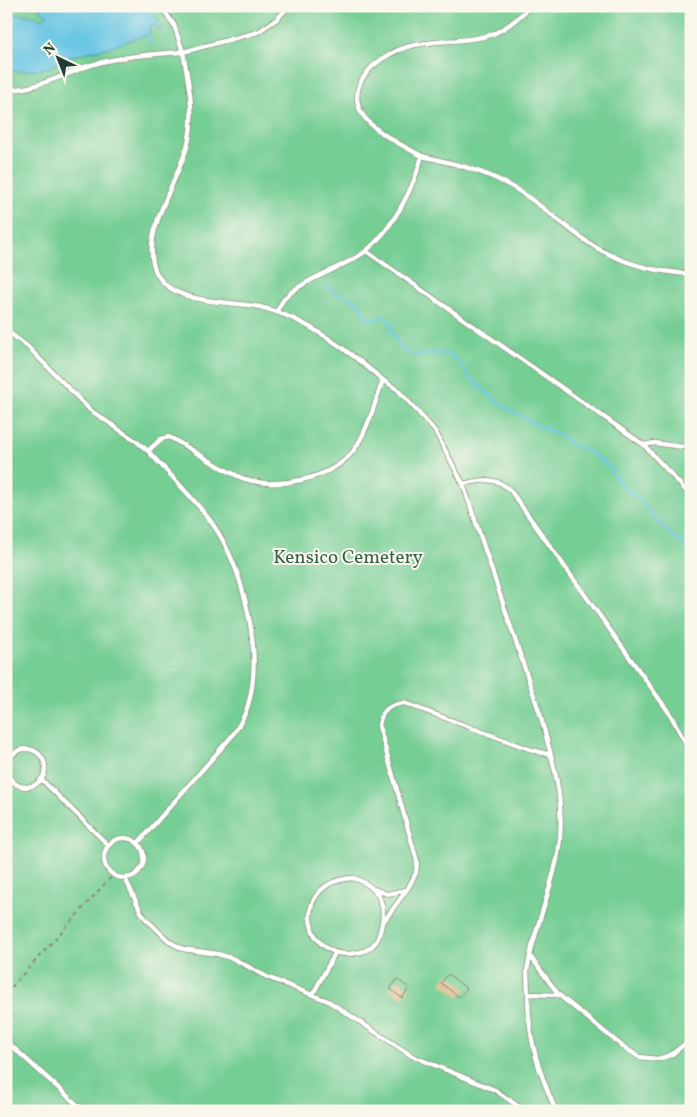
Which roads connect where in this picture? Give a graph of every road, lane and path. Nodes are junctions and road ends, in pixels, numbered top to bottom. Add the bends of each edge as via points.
1 (161, 6) edge
2 (289, 6) edge
3 (530, 6) edge
4 (183, 52) junction
5 (6, 90) edge
6 (422, 156) junction
7 (366, 251) junction
8 (691, 274) edge
9 (276, 312) junction
10 (6, 330) edge
11 (383, 380) junction
12 (644, 445) junction
13 (691, 448) edge
14 (148, 451) junction
15 (463, 484) junction
16 (691, 496) edge
17 (6, 751) edge
18 (691, 753) edge
19 (11, 755) junction
20 (551, 755) junction
21 (41, 779) junction
22 (138, 843) junction
23 (108, 844) junction
24 (113, 875) junction
25 (125, 878) junction
26 (374, 889) junction
27 (407, 890) junction
28 (384, 922) junction
29 (335, 953) junction
30 (530, 956) junction
31 (6, 993) edge
32 (313, 994) junction
33 (528, 994) junction
34 (559, 995) junction
35 (691, 1033) edge
36 (6, 1041) edge
37 (84, 1111) edge
38 (525, 1111) edge
39 (556, 1111) edge

1 - 4 lane via 174,25
2 - 4 lane via 278,19 258,32
3 - 6 lane via 504,28 490,35 406,47 381,59 365,75 358,93 361,113 383,133
4 - 5 lane via 116,58 29,87
4 - 9 lane via 192,124 189,141 156,223 153,240 155,270 160,280 180,294
6 - 7 lane via 404,202 381,236
6 - 8 lane via 486,173 508,184 585,241 629,264
7 - 9 lane via 295,290
7 - 12 lane
9 - 11 lane via 313,330
10 - 14 lane via 28,347 90,410
11 - 14 lane via 354,450 339,465 310,477 274,484 254,482 169,437 161,439
11 - 15 lane via 398,390 435,431
12 - 13 lane via 654,442
12 - 16 lane
14 - 22 lane via 211,522 226,545 249,616 253,673 242,722
15 - 18 lane via 490,479 510,490 670,714
15 - 20 lane
17 - 19 lane
19 - 21 lane via 21,750 34,751 44,764
19 - 21 lane via 7,772 14,783 31,786
20 - 27 lane via 404,703 384,711 379,726 417,861 416,873
20 - 30 lane via 559,796 557,858
21 - 23 lane
22 - 23 lane via 122,837
22 - 25 lane via 144,854 143,866 132,877
23 - 24 lane via 104,863
24 - 25 lane
24 - 31 path
25 - 32 lane via 146,919 170,942 183,950 234,959 268,977
26 - 27 lane via 387,894
26 - 28 lane via 382,905
26 - 29 lane via 353,878 339,879 327,884 317,894 311,906 314,935
27 - 28 lane
28 - 29 lane via 376,943 365,951 351,955
29 - 32 lane
30 - 33 lane
30 - 34 lane
32 - 38 lane via 412,1056 495,1090
33 - 34 lane
33 - 39 lane via 532,1046
34 - 35 lane via 639,1057 658,1059 671,1055 686,1043
36 - 37 lane

